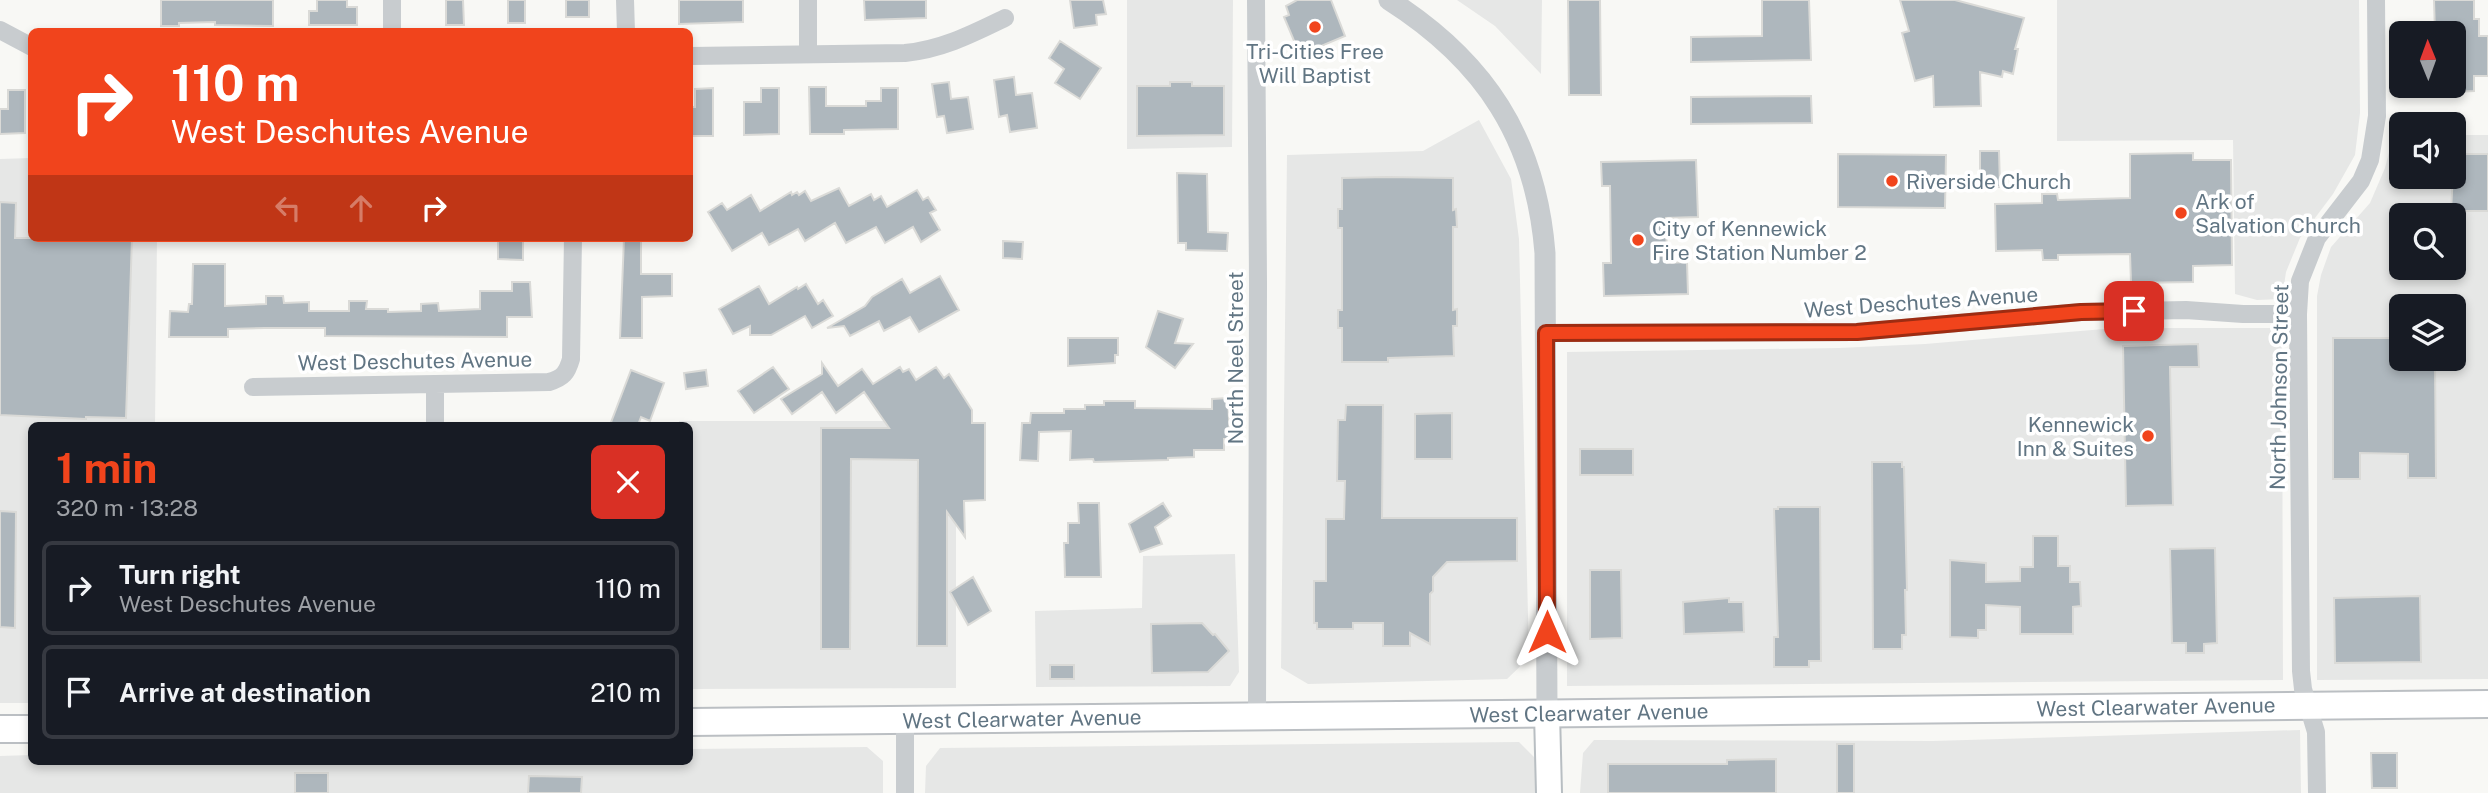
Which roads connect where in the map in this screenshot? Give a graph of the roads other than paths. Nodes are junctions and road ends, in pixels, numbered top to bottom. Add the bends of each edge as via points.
1 (392, 0) edge
2 (625, 0) edge
3 (808, 0) edge
4 (1255, 0) edge
5 (1389, 0) edge
6 (2376, 0) edge
7 (1005, 18) dead end
8 (392, 28) edge
9 (626, 28) edge
10 (0, 30) edge
11 (28, 45) edge
12 (808, 54) junction
13 (693, 56) edge
14 (573, 242) edge
15 (2298, 314) junction
16 (1546, 333) junction
17 (435, 384) junction
18 (253, 387) dead end
19 (435, 422) edge
20 (2488, 704) edge
21 (2309, 706) junction
22 (1547, 713) junction
23 (1257, 717) junction
24 (905, 720) junction
25 (693, 722) edge
26 (0, 729) edge
27 (28, 729) edge
28 (905, 793) edge
29 (1549, 793) edge
30 (2317, 793) edge

1 - 8 street
2 - 9 street
3 - 12 street
4 - 23 street, North Neel Street
5 - 16 street via 1468,63 1497,101 1522,149 1543,227
6 - 15 street, North Johnson Street via 2377,116 2370,160 2361,181 2317,238 2301,281
7 - 12 street via 929,51
10 - 11 street
12 - 13 street
14 - 17 street, West Deschutes Avenue via 572,341 567,372 549,382
15 - 16 street, West Deschutes Avenue via 2081,312 1857,332
15 - 21 street, North Johnson Street via 2301,671
16 - 22 street
17 - 18 street, West Deschutes Avenue
17 - 19 street
20 - 21 main road, West Clearwater Avenue
21 - 22 main road, West Clearwater Avenue
21 - 30 street, North Johnson Street via 2316,732
22 - 23 main road, West Clearwater Avenue
22 - 29 main road
23 - 24 main road, West Clearwater Avenue
24 - 25 main road, West Clearwater Avenue
24 - 28 street
26 - 27 main road

